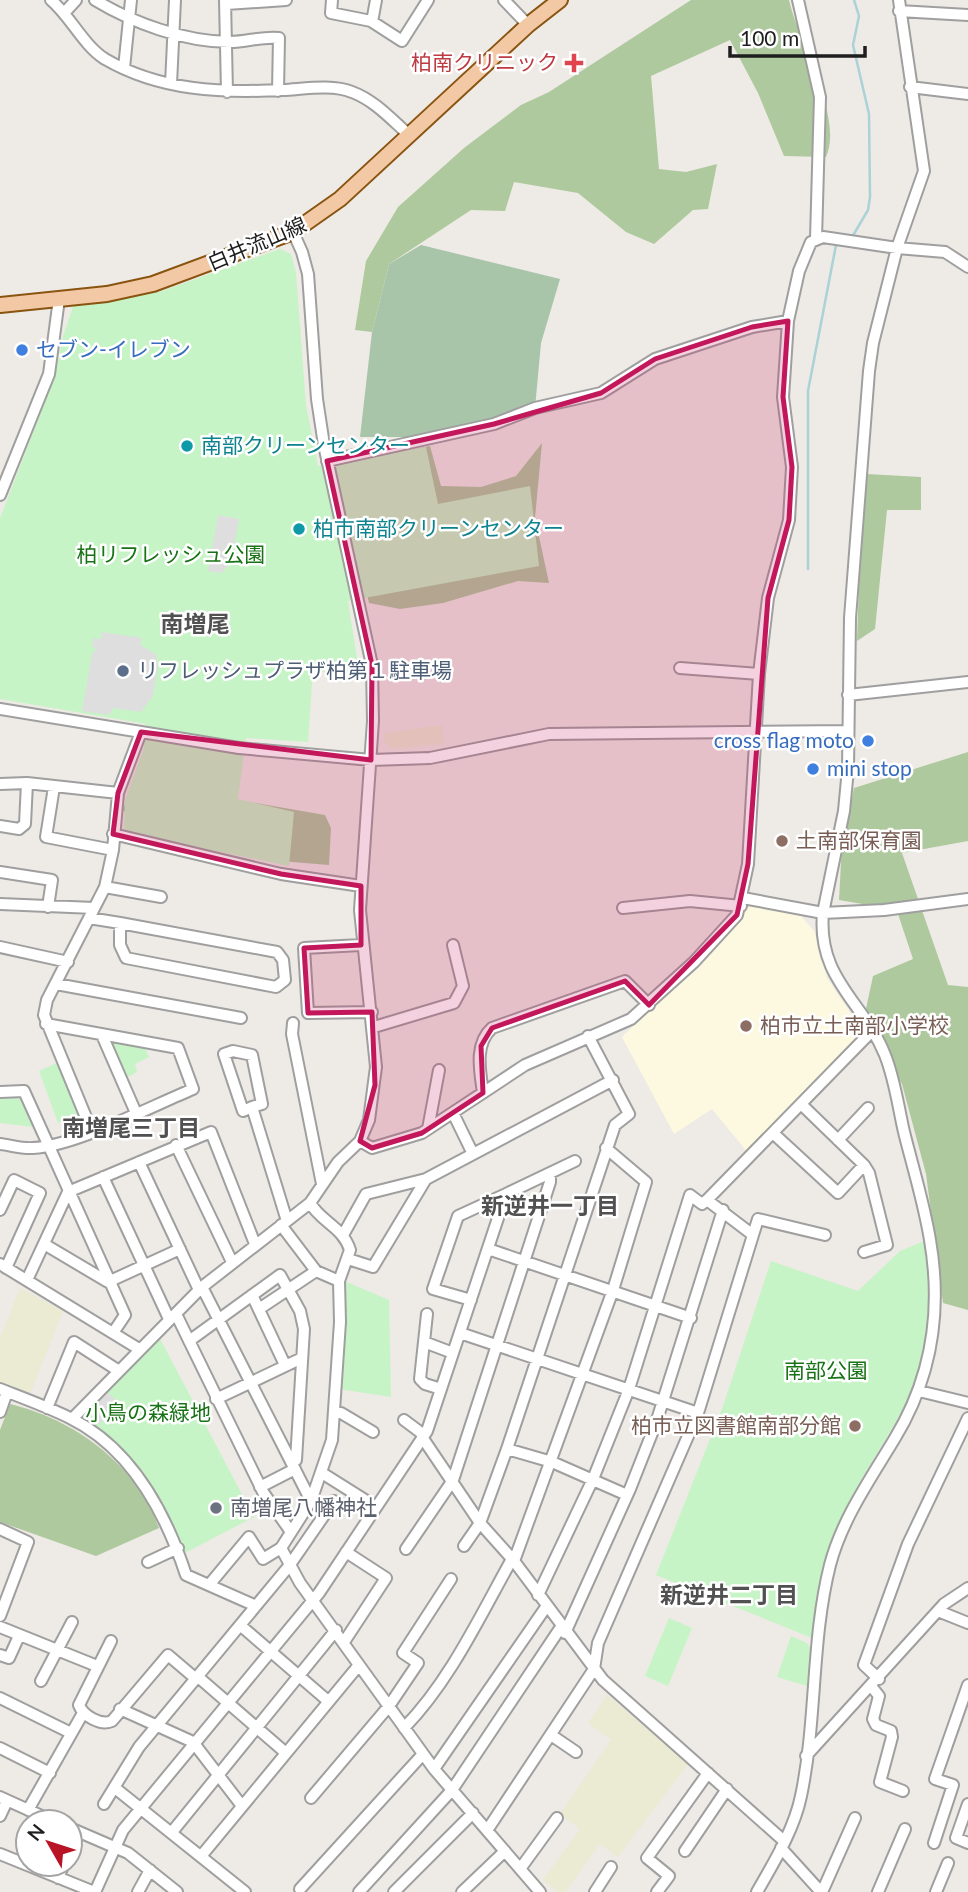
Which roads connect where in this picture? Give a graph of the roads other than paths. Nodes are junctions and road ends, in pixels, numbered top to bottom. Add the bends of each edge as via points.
1 (51, 0) edge
2 (76, 0) edge
3 (95, 0) edge
4 (131, 0) edge
5 (175, 0) edge
6 (286, 0) edge
7 (332, 0) edge
8 (376, 0) edge
9 (428, 0) edge
10 (505, 0) edge
11 (560, 0) edge
12 (798, 0) edge
13 (225, 2) edge
14 (899, 5) edge
15 (65, 12) junction
16 (968, 15) edge
17 (130, 17) junction
18 (372, 22) junction
19 (528, 25) junction
20 (174, 33) junction
21 (227, 42) junction
22 (124, 68) junction
23 (171, 84) junction
24 (910, 87) junction
25 (278, 91) junction
26 (227, 92) junction
27 (968, 94) edge
28 (408, 134) junction
29 (293, 232) junction
30 (816, 239) junction
31 (897, 248) junction
32 (968, 267) edge
33 (59, 299) junction
34 (0, 305) edge
35 (788, 321) junction
36 (327, 461) junction
37 (0, 495) edge
38 (680, 668) dead end
39 (759, 674) junction
40 (968, 682) edge
41 (848, 695) junction
42 (0, 709) edge
43 (848, 731) junction
44 (756, 732) junction
45 (141, 733) junction
46 (371, 760) junction
47 (27, 783) junction
48 (0, 784) edge
49 (54, 787) junction
50 (118, 793) junction
51 (0, 826) edge
52 (113, 834) junction
53 (113, 850) junction
54 (0, 872) edge
55 (361, 886) junction
56 (105, 887) junction
57 (161, 897) dead end
58 (968, 899) edge
59 (742, 902) junction
60 (0, 904) edge
61 (48, 906) junction
62 (623, 908) dead end
63 (91, 913) junction
64 (823, 914) junction
65 (120, 923) junction
66 (361, 945) junction
67 (453, 945) dead end
68 (0, 947) edge
69 (68, 962) junction
70 (56, 984) junction
71 (649, 1005) junction
72 (372, 1012) junction
73 (241, 1018) dead end
74 (293, 1023) dead end
75 (46, 1024) junction
76 (373, 1027) junction
77 (872, 1031) junction
78 (102, 1035) junction
79 (588, 1036) junction
80 (439, 1070) dead end
81 (613, 1080) junction
82 (0, 1092) edge
83 (483, 1093) junction
84 (802, 1105) junction
85 (253, 1107) junction
86 (868, 1108) dead end
87 (136, 1113) junction
88 (453, 1113) junction
89 (428, 1129) junction
90 (92, 1132) junction
91 (774, 1134) junction
92 (838, 1140) junction
93 (360, 1141) junction
94 (0, 1144) edge
95 (47, 1145) junction
96 (176, 1145) junction
97 (606, 1148) junction
98 (473, 1154) junction
99 (576, 1161) dead end
100 (139, 1162) junction
101 (864, 1165) junction
102 (550, 1173) junction
103 (103, 1177) junction
104 (426, 1179) junction
105 (322, 1184) junction
106 (68, 1192) junction
107 (506, 1194) junction
108 (708, 1200) junction
109 (310, 1203) junction
110 (0, 1210) edge
111 (723, 1210) junction
112 (284, 1223) junction
113 (343, 1235) junction
114 (753, 1235) junction
115 (825, 1235) dead end
116 (44, 1244) junction
117 (255, 1244) junction
118 (180, 1249) junction
119 (488, 1249) junction
120 (864, 1252) dead end
121 (348, 1259) junction
122 (524, 1261) junction
123 (232, 1262) junction
124 (3, 1266) edge
125 (144, 1266) junction
126 (316, 1271) junction
127 (565, 1274) junction
128 (27, 1280) junction
129 (338, 1281) junction
130 (107, 1282) junction
131 (200, 1288) junction
132 (612, 1290) junction
133 (289, 1291) junction
134 (252, 1295) junction
135 (471, 1300) junction
136 (657, 1305) junction
137 (259, 1309) junction
138 (427, 1314) dead end
139 (173, 1317) junction
140 (219, 1318) junction
141 (691, 1318) junction
142 (113, 1333) junction
143 (460, 1333) junction
144 (189, 1341) junction
145 (424, 1342) junction
146 (497, 1345) junction
147 (139, 1349) junction
148 (453, 1353) junction
149 (538, 1357) junction
150 (302, 1358) junction
151 (285, 1365) junction
152 (119, 1371) junction
153 (583, 1373) junction
154 (251, 1382) junction
155 (441, 1389) junction
156 (629, 1389) junction
157 (4, 1391) edge
158 (919, 1391) junction
159 (216, 1399) junction
160 (663, 1401) junction
161 (968, 1403) edge
162 (47, 1408) junction
163 (0, 1412) edge
164 (334, 1413) junction
165 (698, 1413) junction
166 (968, 1418) edge
167 (72, 1419) junction
168 (404, 1419) dead end
169 (373, 1432) dead end
170 (423, 1436) junction
171 (508, 1449) junction
172 (552, 1462) junction
173 (293, 1466) junction
174 (322, 1474) junction
175 (593, 1479) junction
176 (453, 1480) junction
177 (260, 1487) junction
178 (627, 1495) junction
179 (311, 1501) junction
180 (334, 1501) dead end
181 (376, 1507) junction
182 (480, 1523) junction
183 (0, 1529) edge
184 (291, 1532) junction
185 (464, 1546) dead end
186 (178, 1548) junction
187 (281, 1548) junction
188 (407, 1549) dead end
189 (346, 1552) junction
190 (513, 1560) junction
191 (148, 1562) dead end
192 (289, 1566) junction
193 (451, 1579) dead end
194 (209, 1585) junction
195 (968, 1588) edge
196 (538, 1595) junction
197 (313, 1598) junction
198 (256, 1606) junction
199 (546, 1607) junction
200 (938, 1611) junction
201 (0, 1616) edge
202 (72, 1622) dead end
203 (968, 1623) edge
204 (240, 1625) junction
205 (0, 1627) edge
206 (336, 1630) junction
207 (563, 1630) junction
208 (19, 1636) junction
209 (111, 1641) dead end
210 (344, 1642) junction
211 (270, 1650) junction
212 (58, 1652) junction
213 (0, 1654) edge
214 (359, 1665) junction
215 (97, 1666) junction
216 (594, 1669) junction
217 (299, 1675) junction
218 (196, 1677) junction
219 (41, 1681) dead end
220 (875, 1682) junction
221 (967, 1693) edge
222 (328, 1701) junction
223 (1, 1702) edge
224 (227, 1702) junction
225 (389, 1706) junction
226 (120, 1709) junction
227 (83, 1713) junction
228 (155, 1726) junction
229 (256, 1727) junction
230 (404, 1728) junction
231 (71, 1733) junction
232 (551, 1735) junction
233 (193, 1742) junction
234 (0, 1748) edge
235 (576, 1752) dead end
236 (286, 1753) junction
237 (423, 1754) junction
238 (806, 1756) junction
239 (434, 1769) junction
240 (50, 1773) junction
241 (708, 1773) junction
242 (217, 1774) junction
243 (115, 1788) junction
244 (727, 1788) junction
245 (452, 1790) junction
246 (903, 1791) dead end
247 (311, 1798) dead end
248 (4, 1799) edge
249 (104, 1804) dead end
250 (968, 1804) edge
251 (242, 1806) junction
252 (24, 1808) edge
253 (29, 1808) edge
254 (140, 1808) junction
255 (473, 1813) junction
256 (0, 1816) edge
257 (557, 1818) dead end
258 (855, 1818) dead end
259 (488, 1829) junction
260 (905, 1829) dead end
261 (172, 1832) junction
262 (84, 1834) edge
263 (934, 1843) dead end
264 (968, 1843) edge
265 (782, 1844) junction
266 (113, 1847) junction
267 (505, 1851) junction
268 (685, 1851) dead end
269 (202, 1855) junction
270 (948, 1864) dead end
271 (611, 1867) dead end
272 (520, 1869) junction
273 (150, 1870) junction
274 (58, 1878) edge
275 (300, 1889) dead end
276 (538, 1891) edge
277 (95, 1892) edge
278 (138, 1892) edge
279 (177, 1892) edge
280 (245, 1892) edge
281 (359, 1892) edge
282 (394, 1892) edge
283 (462, 1892) edge
284 (595, 1892) edge
285 (657, 1892) edge
286 (757, 1892) edge
287 (821, 1892) edge
288 (878, 1892) edge
289 (936, 1892) edge

1 - 15 street
2 - 15 street
3 - 17 street
4 - 17 street
5 - 20 street
6 - 13 street
7 - 18 street via 331,13
8 - 18 street
9 - 18 street via 402,41
10 - 19 street
11 - 19 main road, 白井流山線
12 - 30 street via 820,97
13 - 21 street
14 - 16 street
14 - 24 street
15 - 22 street via 93,49
17 - 20 street
17 - 22 street
19 - 28 main road, 白井流山線
20 - 21 street
20 - 23 street
21 - 25 street via 278,38
21 - 26 street
22 - 23 street
23 - 26 street
24 - 27 street
24 - 31 street via 924,171
25 - 26 street
25 - 28 street via 351,91 374,103
28 - 29 main road, 白井流山線 via 340,199
29 - 33 main road, 白井流山線 via 153,284
29 - 36 street via 307,274
30 - 31 street
30 - 35 street via 807,248 799,271
31 - 32 street via 945,252
31 - 41 street via 869,370
33 - 34 main road, 白井流山線
33 - 37 street via 49,374
35 - 36 street via 752,327 655,359 601,393 535,408 494,424
35 - 39 street via 783,397 792,467 789,520 768,598
36 - 46 street via 372,665
38 - 39 street
39 - 44 street
40 - 41 street
41 - 43 street
42 - 45 street
43 - 44 street
43 - 64 street via 844,811
44 - 46 street via 549,734 430,758
44 - 59 street
45 - 46 street
45 - 50 street
46 - 55 street
47 - 48 street
47 - 49 street
47 - 51 street via 25,824 19,830
49 - 50 street
49 - 53 street via 46,837
50 - 52 street
52 - 53 street
52 - 55 street via 281,874
53 - 56 street
54 - 61 street via 52,880
55 - 66 street
56 - 57 street
56 - 63 street
58 - 64 street
59 - 62 street via 690,901
59 - 64 street
59 - 71 street via 729,924
60 - 61 street
61 - 63 street
63 - 65 street
63 - 69 street
64 - 77 street via 821,931 832,970
65 - 65 street via 120,945 126,958 276,987 285,980 283,960 277,952
66 - 72 street
66 - 72 street via 304,948 308,1013
67 - 76 street via 463,986 454,1003
68 - 69 street
69 - 70 street
70 - 73 street
70 - 75 street via 47,1000
71 - 79 street via 631,1019
71 - 83 street via 625,981 492,1028 481,1046
72 - 76 street
74 - 105 street
75 - 78 street
75 - 90 street
76 - 93 street via 375,1085
77 - 84 street
77 - 158 street via 893,1080 936,1281 933,1341
78 - 87 street
78 - 87 street via 178,1048 193,1089
79 - 81 street
79 - 83 street via 526,1065
80 - 89 street
81 - 97 street via 629,1114 615,1125
81 - 98 street
82 - 95 street via 24,1091
83 - 88 street
84 - 91 street
84 - 92 street
85 - 85 street via 243,1111 224,1054 253,1055 262,1104
85 - 112 street
86 - 92 street
87 - 90 street
88 - 89 street
88 - 98 street
89 - 93 street via 372,1148
90 - 95 street
91 - 101 street via 838,1193
91 - 108 street
92 - 101 street
93 - 105 street
94 - 95 street via 32,1149
95 - 106 street
96 - 100 street
96 - 117 street via 211,1132
96 - 123 street
97 - 127 street
97 - 132 street via 646,1182
98 - 104 street
99 - 102 street
100 - 103 street
100 - 118 street
101 - 120 street via 887,1245
102 - 107 street
102 - 122 street
103 - 106 street
103 - 125 street
104 - 113 street via 366,1194
104 - 121 street via 373,1267
105 - 109 street
106 - 116 street
106 - 130 street
107 - 119 street
107 - 135 street via 458,1216 433,1289
108 - 111 street
108 - 136 street via 702,1204 690,1195
109 - 112 street
109 - 113 street via 319,1217
110 - 124 street via 14,1180 40,1193
111 - 114 street
111 - 141 street
112 - 117 street
112 - 126 street
113 - 121 street via 350,1250
114 - 115 street via 758,1219
114 - 165 street
116 - 128 street
116 - 130 street
117 - 123 street
118 - 125 street
118 - 131 street
119 - 122 street
119 - 135 street
121 - 129 street
122 - 127 street
122 - 146 street
123 - 131 street
124 - 128 street
125 - 130 street
125 - 139 street
126 - 129 street
126 - 133 street
127 - 132 street
127 - 149 street
128 - 142 street
129 - 164 street
130 - 142 street via 125,1315
131 - 139 street
131 - 140 street
132 - 136 street
132 - 153 street
133 - 134 street via 280,1275
133 - 137 street
133 - 150 street via 304,1329
134 - 137 street
134 - 140 street
135 - 143 street
136 - 141 street
136 - 156 street
137 - 151 street
138 - 145 street
139 - 144 street
139 - 147 street
140 - 144 street
140 - 154 street
141 - 160 street
142 - 147 street
143 - 146 street
143 - 148 street
144 - 159 street
145 - 148 street
145 - 155 street via 421,1381
146 - 149 street
146 - 176 street
147 - 152 street
148 - 155 street
149 - 153 street
149 - 171 street
150 - 151 street
150 - 173 street
151 - 154 street
152 - 162 street via 74,1342
152 - 167 street
153 - 156 street
153 - 172 street
154 - 159 street
154 - 173 street
155 - 170 street
156 - 160 street
156 - 175 street
157 - 162 street
157 - 163 street
158 - 161 street
158 - 238 street via 833,1553 823,1599
159 - 177 street
160 - 165 street
160 - 178 street
162 - 167 street
164 - 169 street
164 - 174 street
165 - 216 street via 598,1643
166 - 220 street via 908,1544 864,1665
167 - 186 street via 98,1436 149,1492
168 - 170 street
170 - 176 street
170 - 181 street
171 - 172 street
171 - 182 street
172 - 175 street
172 - 190 street
173 - 177 street
173 - 179 street
174 - 179 street
174 - 181 street
175 - 178 street
175 - 196 street
176 - 182 street
176 - 188 street
177 - 184 street
178 - 207 street
179 - 184 street
180 - 192 street
181 - 189 street
182 - 185 street
182 - 190 street
183 - 201 street via 28,1542
184 - 187 street
186 - 191 street
186 - 194 street via 186,1576
187 - 192 street
187 - 194 street via 263,1559 249,1536
189 - 197 street
189 - 210 street via 386,1578
190 - 196 street
190 - 230 street via 421,1711
192 - 197 street
192 - 198 street
193 - 225 street via 403,1653 418,1663
194 - 198 street
195 - 200 street
196 - 199 street
197 - 206 street
197 - 211 street
198 - 204 street
199 - 207 street
199 - 239 street
200 - 203 street
200 - 220 street
202 - 212 street
204 - 211 street
204 - 218 street
205 - 208 street
206 - 210 street
206 - 217 street
207 - 216 street
207 - 245 street
208 - 212 street
208 - 213 street via 9,1658
209 - 215 street
210 - 214 street
211 - 217 street
211 - 224 street
212 - 215 street
212 - 219 street
214 - 222 street
214 - 225 street
215 - 227 street via 80,1700
216 - 232 street
216 - 241 street
217 - 222 street
217 - 229 street
218 - 224 street
218 - 226 street via 168,1655
218 - 228 street
220 - 238 street
220 - 246 street via 879,1696 873,1719 891,1731 892,1737 880,1782
221 - 263 street via 935,1779 953,1785
222 - 236 street
223 - 231 street
224 - 229 street
224 - 233 street
225 - 230 street
225 - 247 street
226 - 227 street via 104,1724
226 - 228 street
227 - 231 street
228 - 233 street
228 - 243 street
229 - 236 street
229 - 242 street
230 - 237 street
231 - 240 street
232 - 235 street
232 - 259 street
233 - 242 street
233 - 254 street
234 - 240 street
236 - 251 street
237 - 239 street
237 - 275 street
238 - 265 street via 801,1796
239 - 245 street
240 - 253 street
241 - 244 street
241 - 285 street via 648,1858 669,1875
242 - 251 street
242 - 261 street
243 - 249 street
243 - 254 street
244 - 265 street
244 - 268 street
245 - 255 street
245 - 281 street
248 - 252 street
248 - 256 street
250 - 264 street via 956,1838
251 - 269 street
254 - 261 street
254 - 266 street
255 - 259 street
255 - 282 street
257 - 272 street
258 - 287 street
259 - 267 street
260 - 288 street
261 - 269 street
262 - 266 street
265 - 286 street
265 - 287 street
266 - 273 street
266 - 277 street
267 - 272 street
267 - 283 street
269 - 280 street
270 - 289 street
271 - 284 street
272 - 276 street
273 - 278 street
273 - 279 street
274 - 277 street

